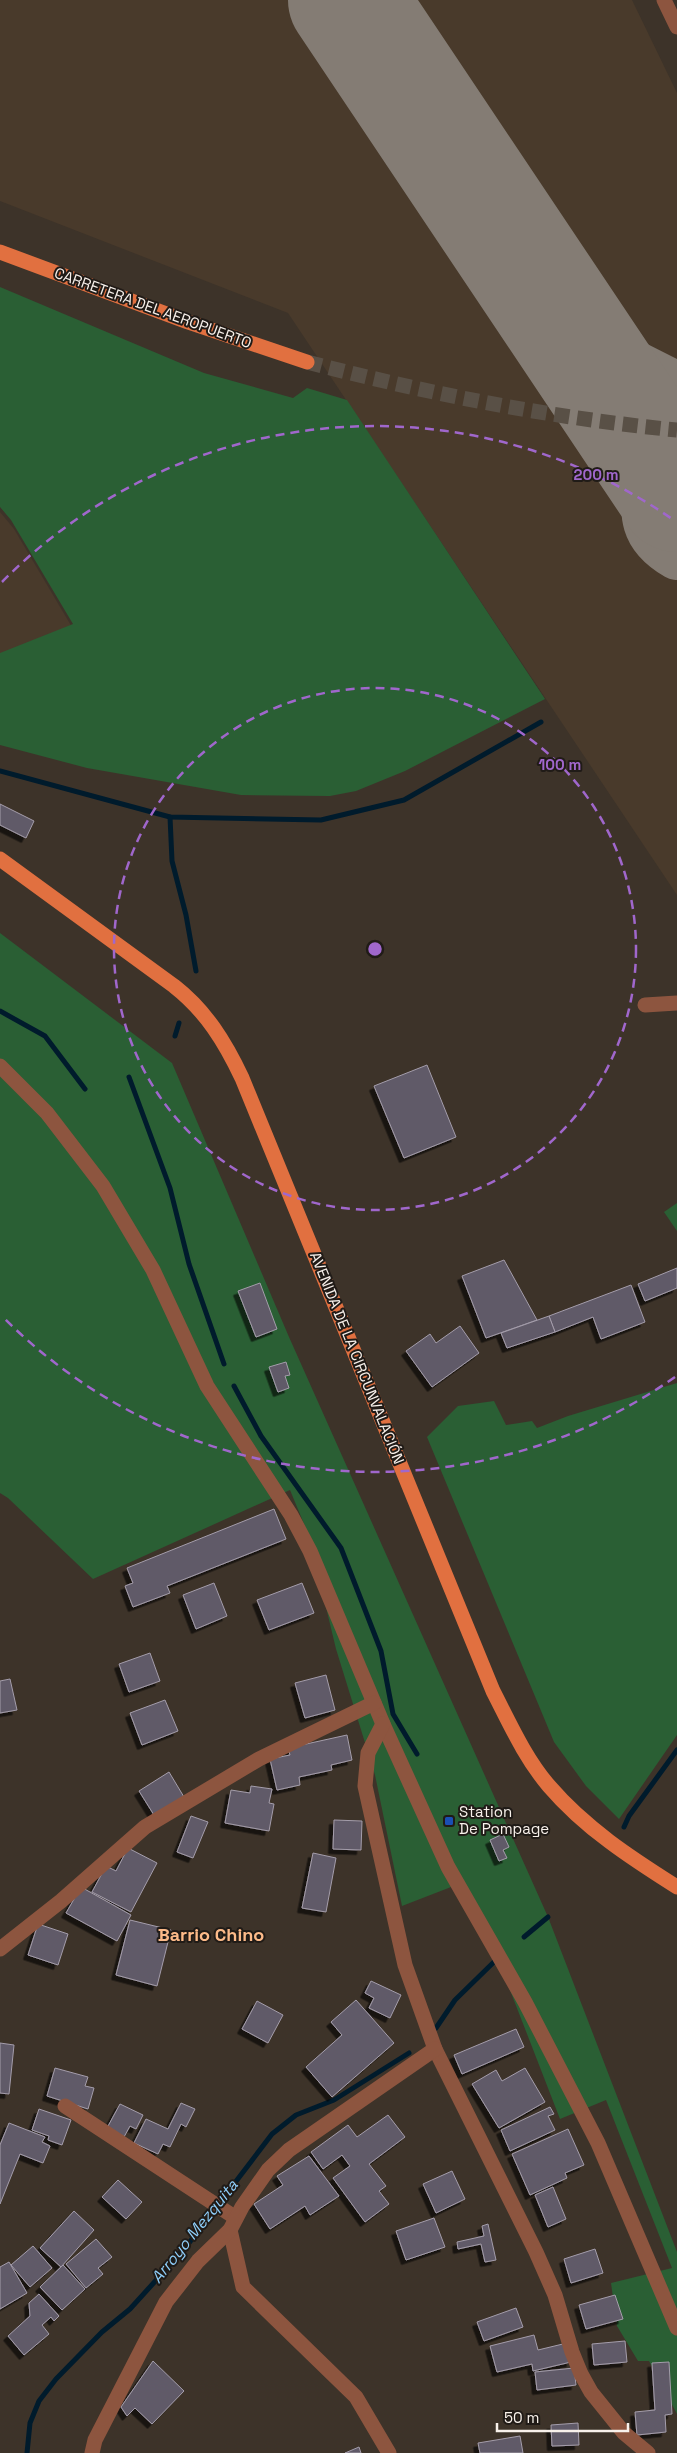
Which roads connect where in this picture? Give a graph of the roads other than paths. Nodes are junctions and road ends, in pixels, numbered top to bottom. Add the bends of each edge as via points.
1 (664, 0) edge
2 (677, 27) edge
3 (0, 252) edge
4 (307, 362) tunnel mouth
5 (0, 859) edge
6 (677, 1003) edge
7 (645, 1005) dead end
8 (0, 1066) edge
9 (374, 1703) junction
10 (383, 1724) junction
11 (677, 1887) edge
12 (0, 1949) edge
13 (435, 2049) junction
14 (65, 2106) dead end
15 (233, 2224) junction
16 (677, 2328) edge
17 (92, 2453) edge
18 (389, 2453) edge
19 (648, 2453) edge

1 - 2 street
3 - 4 main road, CARRETERA DEL AEROPUERTO via 179,319
5 - 11 main road, AVENIDA DE LA CIRCUNVALACIÓN via 181,991 215,1028 242,1078 486,1674 513,1731 548,1785 577,1816 637,1862
6 - 7 street
8 - 9 street via 58,1127 103,1186 129,1229 153,1270 207,1386 295,1522 310,1551
9 - 10 street
9 - 12 street via 259,1759 145,1828
10 - 13 street via 368,1753 365,1786 405,1965
10 - 16 street via 448,1867 525,2002 598,2143
13 - 15 street via 289,2150 268,2170
13 - 19 street via 536,2252 555,2295 581,2374 591,2392 624,2433
14 - 15 street
15 - 17 street via 166,2302 95,2440
15 - 18 street via 243,2287 356,2396

